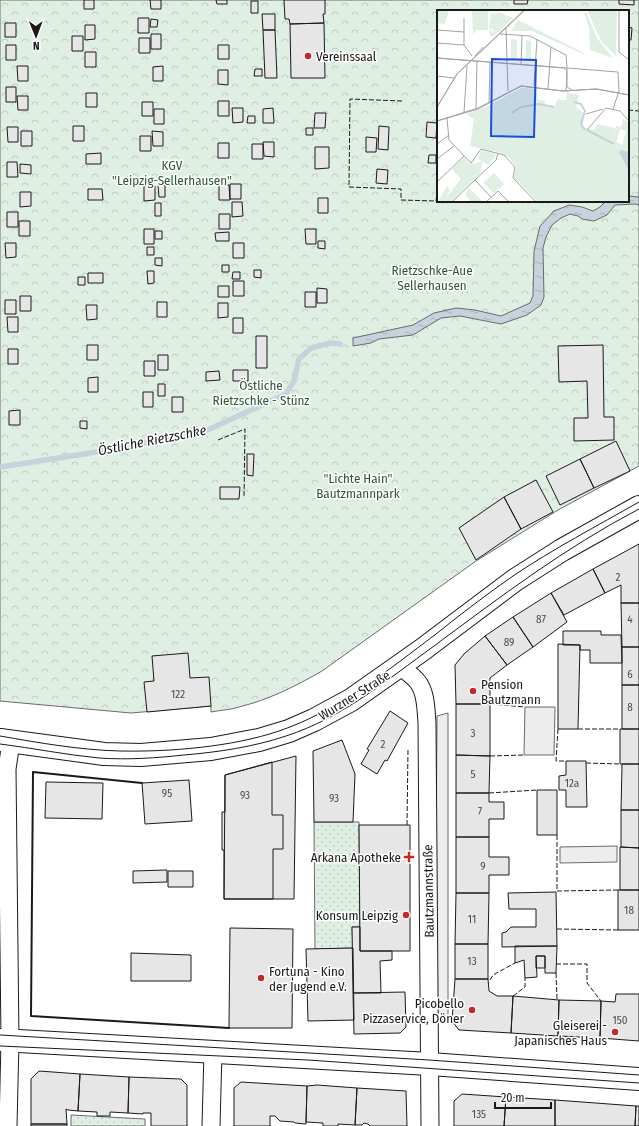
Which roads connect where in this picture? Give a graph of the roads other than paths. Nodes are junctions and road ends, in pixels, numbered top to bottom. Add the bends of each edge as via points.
1 (639, 507) edge
2 (400, 665) junction
3 (6, 741) edge
4 (5, 1040) edge
5 (213, 1052) junction
6 (430, 1064) junction
7 (639, 1079) edge
8 (8, 1126) edge
9 (211, 1126) edge
10 (430, 1126) edge

1 - 2 main road, Wurzner Straße via 562,550 515,580
2 - 3 main road, Wurzner Straße via 365,691 328,713 289,731 259,740 211,749 123,755
2 - 6 street, Bautzmannstraße via 417,681 426,705
3 - 4 street
4 - 5 main road
4 - 8 street
5 - 6 main road
5 - 9 street
6 - 7 main road
6 - 10 street, Bautzmannstraße

